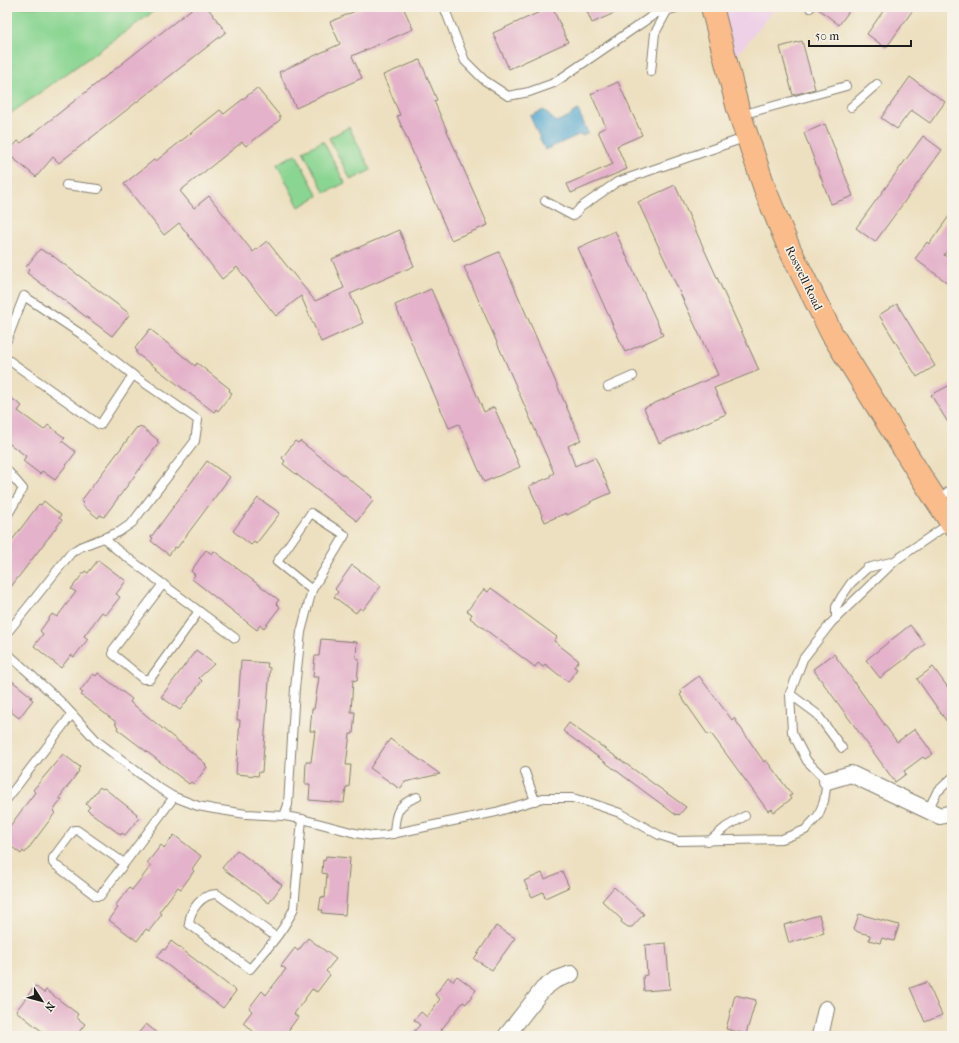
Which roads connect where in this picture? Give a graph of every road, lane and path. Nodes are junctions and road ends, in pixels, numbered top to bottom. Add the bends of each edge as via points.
1 (444, 7) edge
2 (680, 7) edge
3 (712, 7) edge
4 (667, 11) junction
5 (652, 72) dead end
6 (877, 84) dead end
7 (846, 86) dead end
8 (851, 107) dead end
9 (740, 116) junction
10 (748, 137) junction
11 (66, 185) dead end
12 (98, 189) dead end
13 (545, 201) dead end
14 (7, 340) edge
15 (7, 359) edge
16 (133, 376) junction
17 (633, 376) dead end
18 (608, 388) dead end
19 (7, 470) edge
20 (948, 511) edge
21 (7, 516) edge
22 (104, 538) junction
23 (896, 560) junction
24 (851, 583) junction
25 (162, 584) junction
26 (312, 590) junction
27 (861, 593) junction
28 (199, 611) junction
29 (836, 618) junction
30 (7, 633) edge
31 (235, 638) dead end
32 (7, 652) edge
33 (790, 694) junction
34 (72, 714) junction
35 (842, 748) dead end
36 (525, 772) dead end
37 (952, 778) edge
38 (826, 781) junction
39 (174, 797) junction
40 (417, 797) dead end
41 (7, 799) edge
42 (535, 801) junction
43 (928, 810) junction
44 (952, 813) edge
45 (284, 816) junction
46 (745, 816) dead end
47 (302, 819) junction
48 (394, 834) junction
49 (709, 840) junction
50 (124, 864) junction
51 (276, 937) junction
52 (571, 974) dead end
53 (826, 1010) dead end
54 (507, 1036) edge
55 (820, 1036) edge

1 - 4 lane via 465,61 484,80 508,96 554,83 655,14
2 - 4 lane
3 - 9 main road, Roswell Road
4 - 5 lane via 655,33
6 - 8 lane
7 - 9 lane
9 - 10 main road, Roswell Road
10 - 13 lane via 617,182 581,207 573,216
10 - 20 main road, Roswell Road via 766,192 789,248 832,334
11 - 12 lane
14 - 16 lane via 24,296 81,334
15 - 16 lane via 100,425
16 - 22 lane via 198,420 195,441 132,523
17 - 18 lane
19 - 21 lane via 23,489
20 - 23 lane
22 - 25 lane
22 - 30 lane via 71,553
23 - 24 lane via 867,568
23 - 27 lane
24 - 27 lane
24 - 29 lane via 836,607
25 - 28 lane
25 - 28 lane via 113,650 113,654 143,680 150,680
26 - 26 lane via 277,562 311,512 346,535
26 - 45 lane via 301,632 288,805
27 - 29 lane
28 - 31 lane
29 - 33 lane via 803,659
32 - 34 lane
33 - 35 lane via 817,714
33 - 38 lane via 792,732 808,762
34 - 39 lane via 97,741
34 - 41 lane
36 - 42 lane
37 - 43 lane via 937,792
38 - 43 street via 851,774
38 - 49 lane via 824,801 818,816 805,830 782,839
39 - 45 lane via 214,809
39 - 50 lane
40 - 48 lane via 400,807 395,816
42 - 48 lane
42 - 49 lane via 543,798 572,798 620,813 659,835 678,841
43 - 44 street via 940,816
45 - 47 lane
46 - 49 lane
47 - 48 lane via 373,836
47 - 51 lane via 294,908
50 - 50 lane via 78,830 74,830 53,858 53,863 96,896 100,896
51 - 51 lane via 250,969 189,924 191,913 204,897 217,894
52 - 54 street via 555,980 543,990
53 - 55 street

